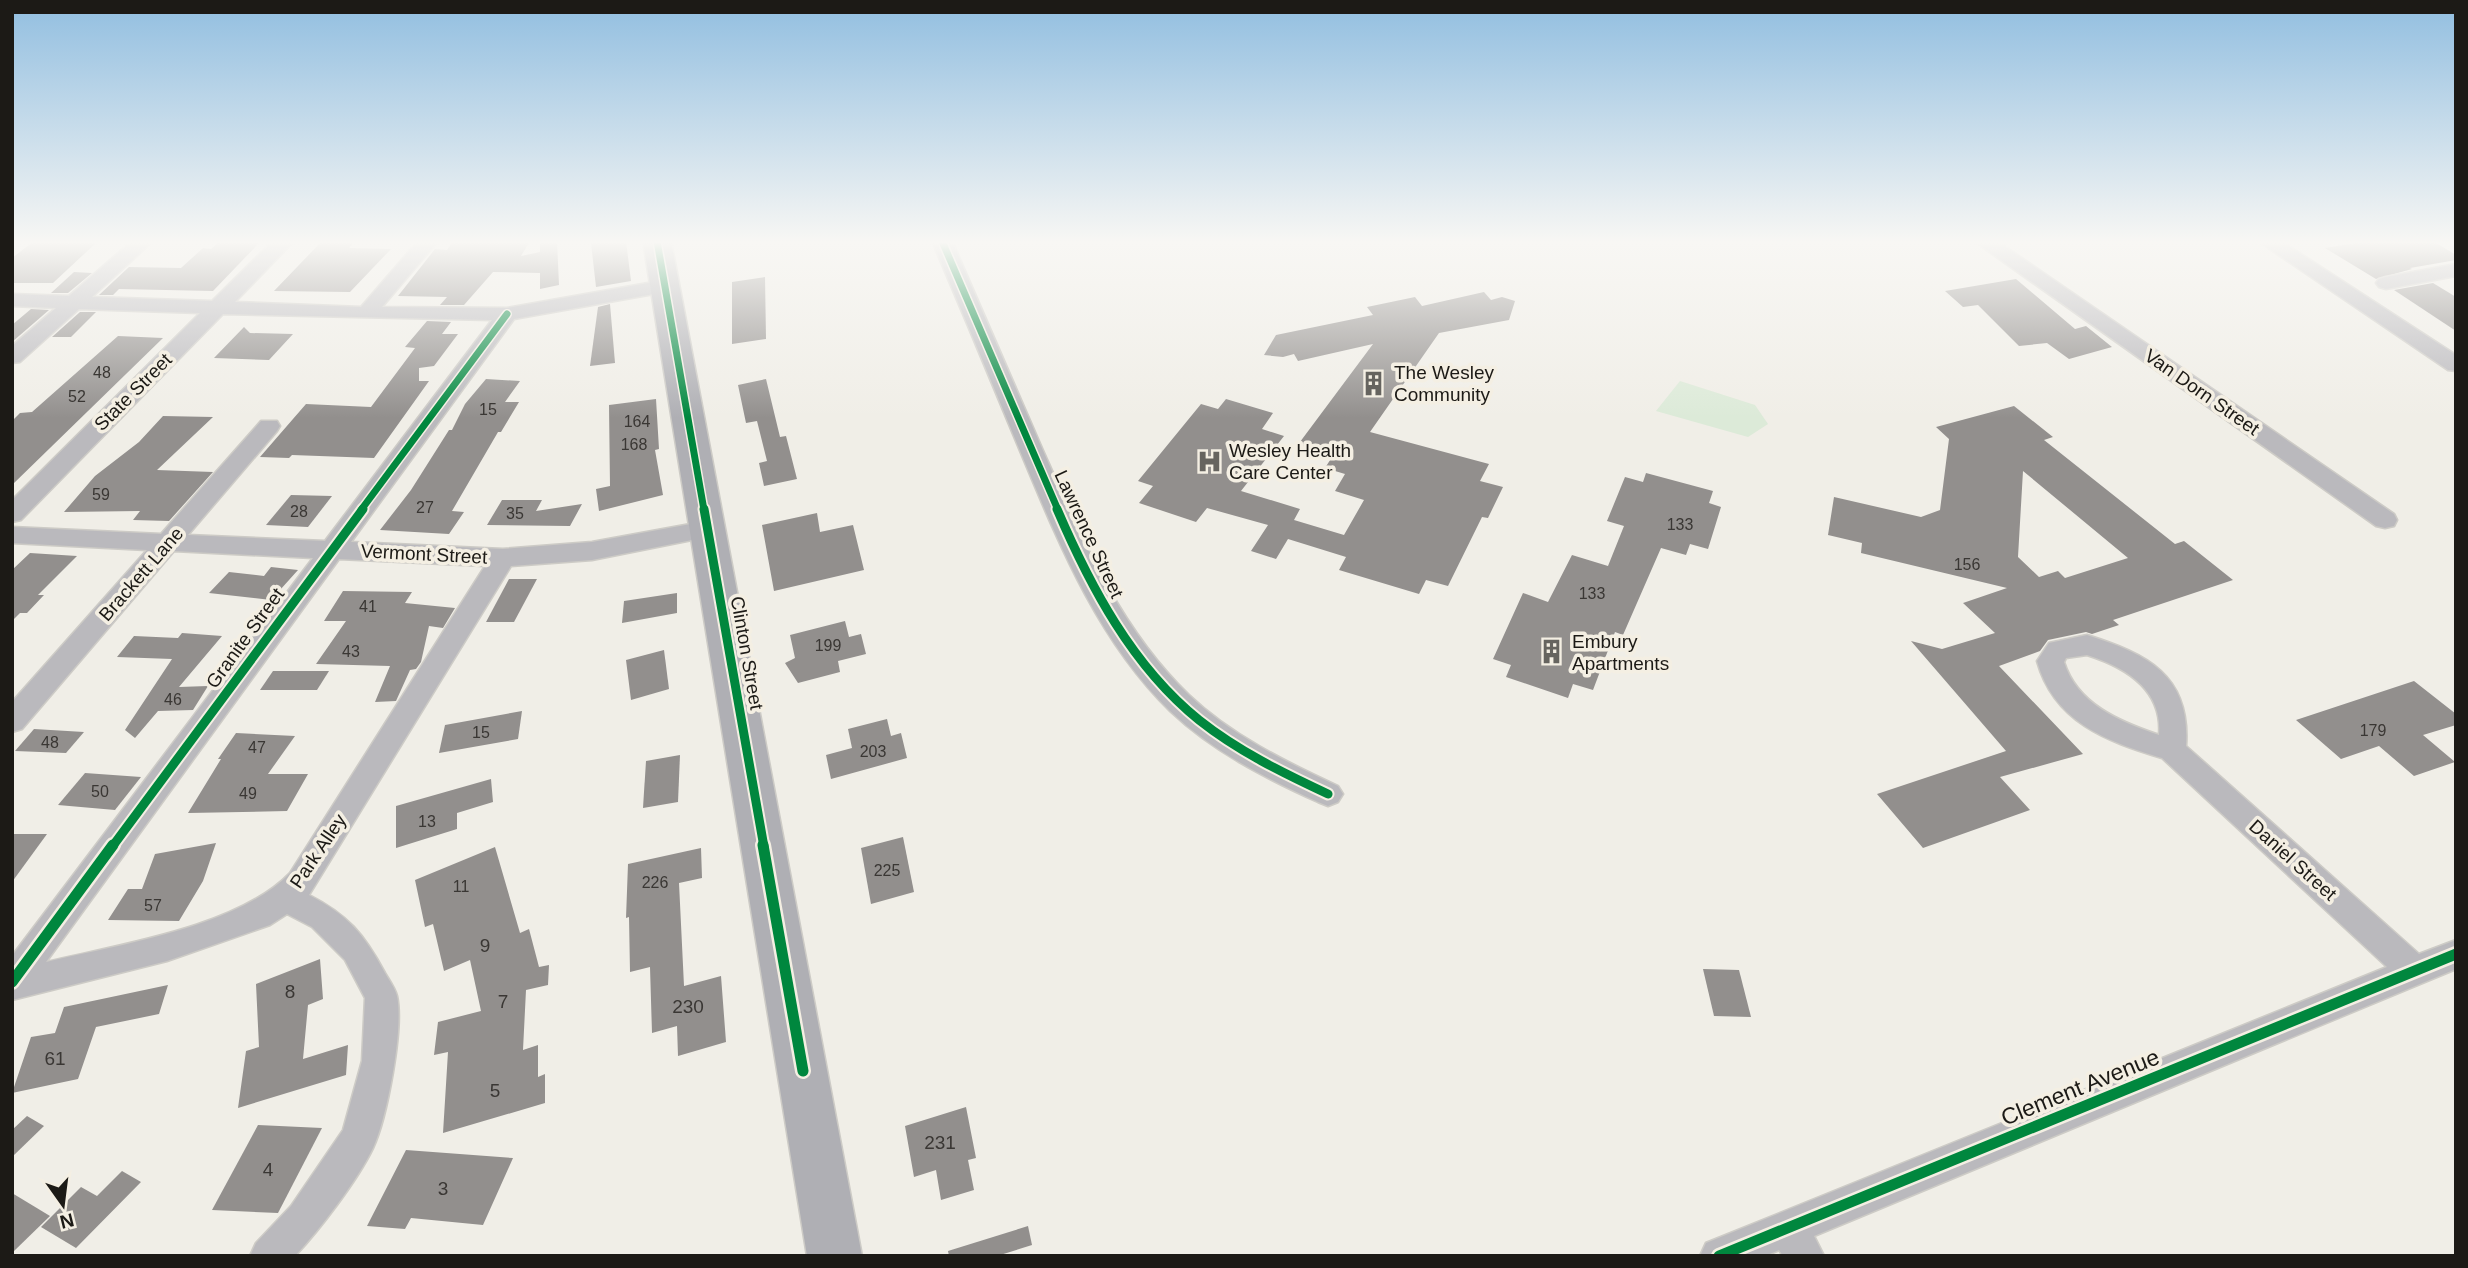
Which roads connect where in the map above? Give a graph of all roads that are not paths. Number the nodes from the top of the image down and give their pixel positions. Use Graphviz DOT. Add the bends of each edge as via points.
graph roads {
  1 [pos="23,300"];
  2 [pos="224,300"];
  3 [pos="377,300"];
  4 [pos="585,300"];
  5 [pos="667,300"];
  6 [pos="967,300"];
  7 [pos="2069,300"];
  8 [pos="2358,300"];
  9 [pos="76,301"];
  10 [pos="217,307"];
  11 [pos="366,313"];
  12 [pos="507,314"];
  13 [pos="12,358"];
  14 [pos="2456,365"];
  15 [pos="269,426"];
  16 [pos="12,514"];
  17 [pos="2385,520"];
  18 [pos="707,529"];
  19 [pos="12,535"];
  20 [pos="167,543"];
  21 [pos="331,550"];
  22 [pos="503,558"];
  23 [pos="12,721"];
  24 [pos="2172,750"];
  25 [pos="1328,794"];
  26 [pos="286,898"];
  27 [pos="2456,954"];
  28 [pos="2414,971"];
  29 [pos="12,984"];
  30 [pos="1796,1242"];
  31 [pos="270,1256"];
  32 [pos="835,1256"];
  33 [pos="1719,1256"];
  1 -- 9 [label="street"];
  2 -- 10 [label="street, State Street"];
  3 -- 11 [label="street"];
  4 -- 12 [label="street"];
  5 -- 18 [label="street, Clinton Street"];
  6 -- 25 [label="street, Lawrence Street" via="1052,500 1107,613 1165,689 1200,718 1253,757"];
  7 -- 17 [label="street, Van Dorn Street"];
  8 -- 14 [label="street"];
  9 -- 10 [label="street"];
  9 -- 13 [label="street"];
  10 -- 11 [label="street"];
  10 -- 16 [label="street, State Street"];
  11 -- 12 [label="street"];
  12 -- 21 [label="street, Granite Street"];
  15 -- 20 [label="street, Brackett Lane"];
  18 -- 22 [label="street, Vermont Street" via="592,551"];
  18 -- 32 [label="street, Clinton Street"];
  19 -- 20 [label="street, Vermont Street"];
  20 -- 21 [label="street, Vermont Street"];
  20 -- 23 [label="street, Brackett Lane"];
  21 -- 22 [label="street, Vermont Street"];
  21 -- 29 [label="street, Granite Street"];
  22 -- 26 [label="street, Park Alley"];
  24 -- 24 [label="street, Daniel Street" via="2172,709 2155,677 2128,660 2087,645 2058,650 2050,661 2052,676 2064,692 2101,724"];
  24 -- 28 [label="street, Daniel Street"];
  26 -- 29 [label="street, Park Alley" via="260,915 167,947"];
  26 -- 31 [label="street" via="323,917 356,950 381,997 379,1060 359,1138 304,1219"];
  27 -- 28 [label="street, Clement Avenue"];
  28 -- 30 [label="street, Clement Avenue"];
  30 -- 33 [label="street, Clement Avenue"];
}
